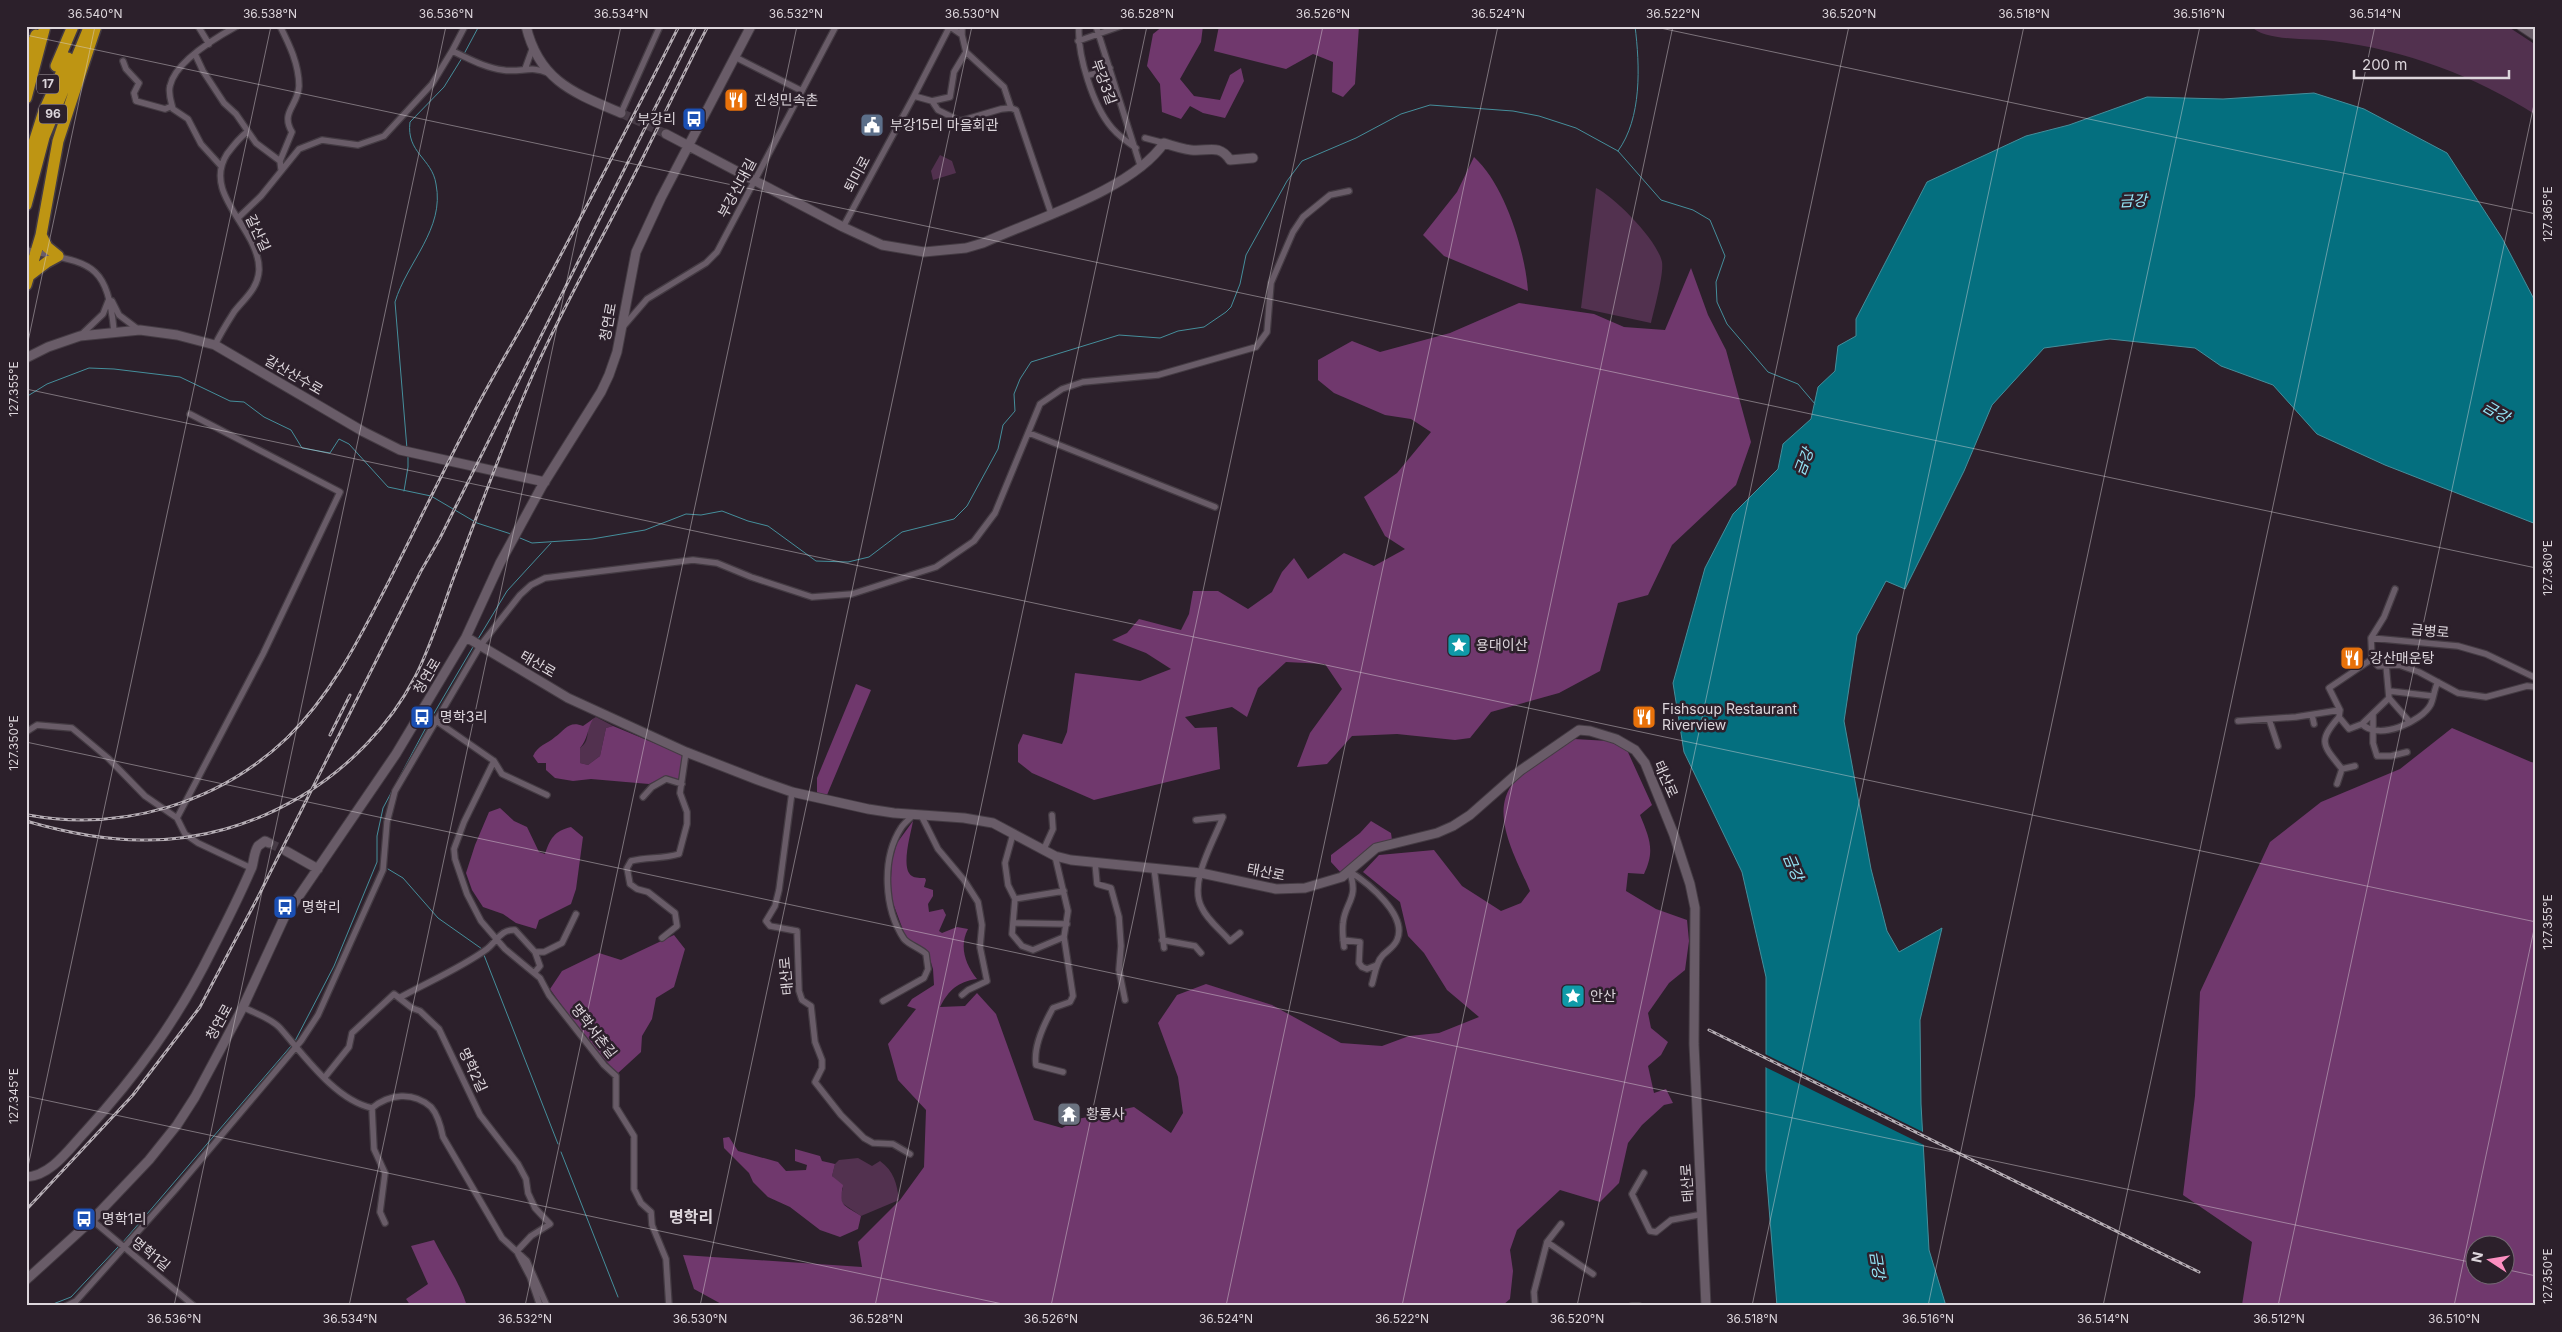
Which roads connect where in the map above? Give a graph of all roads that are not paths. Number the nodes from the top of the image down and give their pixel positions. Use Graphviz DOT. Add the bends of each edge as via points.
graph roads {
  1 [pos="34,26"];
  2 [pos="39,26"];
  3 [pos="45,26"];
  4 [pos="73,26"];
  5 [pos="81,26"];
  6 [pos="90,26"];
  7 [pos="96,26"];
  8 [pos="198,26"];
  9 [pos="237,26"];
  10 [pos="280,26"];
  11 [pos="464,26"];
  12 [pos="526,26"];
  13 [pos="660,26"];
  14 [pos="751,26"];
  15 [pos="836,26"];
  16 [pos="950,26"];
  17 [pos="962,26"];
  18 [pos="1079,26"];
  19 [pos="1096,26"];
  20 [pos="1121,26"];
  21 [pos="2520,26"];
  22 [pos="1098,34"];
  23 [pos="962,35"];
  24 [pos="2536,36"];
  25 [pos="1078,41"];
  26 [pos="209,44"];
  27 [pos="533,47"];
  28 [pos="453,52"];
  29 [pos="966,52"];
  30 [pos="195,54"];
  31 [pos="26,56"];
  32 [pos="735,57"];
  33 [pos="26,60"];
  34 [pos="123,61"];
  35 [pos="525,68"];
  36 [pos="1110,68"];
  37 [pos="550,74"];
  38 [pos="1087,76"];
  39 [pos="802,91"];
  40 [pos="914,96"];
  41 [pos="26,98"];
  42 [pos="932,101"];
  43 [pos="172,106"];
  44 [pos="1011,108"];
  45 [pos="621,114"];
  46 [pos="248,132"];
  47 [pos="666,134"];
  48 [pos="1145,138"];
  49 [pos="26,142"];
  50 [pos="1164,143"];
  51 [pos="689,146"];
  52 [pos="1136,148"];
  53 [pos="1253,158"];
  54 [pos="280,161"];
  55 [pos="221,166"];
  56 [pos="26,168"];
  57 [pos="1142,168"];
  58 [pos="281,169"];
  59 [pos="755,180"];
  60 [pos="1349,191"];
  61 [pos="26,204"];
  62 [pos="1051,213"];
  63 [pos="238,218"];
  64 [pos="843,227"];
  65 [pos="41,235"];
  66 [pos="31,251"];
  67 [pos="58,256"];
  68 [pos="28,280"];
  69 [pos="110,297"];
  70 [pos="621,329"];
  71 [pos="140,330"];
  72 [pos="114,331"];
  73 [pos="80,336"];
  74 [pos="215,345"];
  75 [pos="26,358"];
  76 [pos="190,414"];
  77 [pos="1030,433"];
  78 [pos="544,484"];
  79 [pos="1215,507"];
  80 [pos="2395,589"];
  81 [pos="468,638"];
  82 [pos="2371,638"];
  83 [pos="480,646"];
  84 [pos="2372,660"];
  85 [pos="2386,666"];
  86 [pos="2536,678"];
  87 [pos="2438,682"];
  88 [pos="2536,687"];
  89 [pos="2389,691"];
  90 [pos="2432,696"];
  91 [pos="2389,698"];
  92 [pos="2340,710"];
  93 [pos="422,711"];
  94 [pos="2373,714"];
  95 [pos="2312,715"];
  96 [pos="2338,717"];
  97 [pos="2269,719"];
  98 [pos="436,720"];
  99 [pos="2238,721"];
  100 [pos="2409,721"];
  101 [pos="2314,724"];
  102 [pos="2362,724"];
  103 [pos="2372,730"];
  104 [pos="26,732"];
  105 [pos="2278,746"];
  106 [pos="686,752"];
  107 [pos="2407,752"];
  108 [pos="494,761"];
  109 [pos="2355,766"];
  110 [pos="2342,769"];
  111 [pos="682,784"];
  112 [pos="2337,784"];
  113 [pos="792,792"];
  114 [pos="547,795"];
  115 [pos="643,797"];
  116 [pos="918,814"];
  117 [pos="1052,815"];
  118 [pos="177,818"];
  119 [pos="1196,820"];
  120 [pos="1013,834"];
  121 [pos="269,843"];
  122 [pos="286,851"];
  123 [pos="1043,851"];
  124 [pos="1054,856"];
  125 [pos="1094,862"];
  126 [pos="251,868"];
  127 [pos="1154,868"];
  128 [pos="318,869"];
  129 [pos="1349,871"];
  130 [pos="1201,873"];
  131 [pos="1064,891"];
  132 [pos="1015,899"];
  133 [pos="576,914"];
  134 [pos="1014,923"];
  135 [pos="1067,924"];
  136 [pos="1240,932"];
  137 [pos="1064,937"];
  138 [pos="498,938"];
  139 [pos="662,938"];
  140 [pos="1162,940"];
  141 [pos="1343,940"];
  142 [pos="1344,947"];
  143 [pos="1164,948"];
  144 [pos="535,952"];
  145 [pos="1201,953"];
  146 [pos="1378,965"];
  147 [pos="535,972"];
  148 [pos="1372,984"];
  149 [pos="962,995"];
  150 [pos="399,998"];
  151 [pos="1125,1000"];
  152 [pos="883,1001"];
  153 [pos="243,1007"];
  154 [pos="294,1047"];
  155 [pos="1063,1072"];
  156 [pos="325,1077"];
  157 [pos="372,1108"];
  158 [pos="910,1154"];
  159 [pos="1644,1173"];
  160 [pos="26,1177"];
  161 [pos="1704,1214"];
  162 [pos="92,1220"];
  163 [pos="385,1223"];
  164 [pos="1561,1224"];
  165 [pos="1548,1242"];
  166 [pos="123,1247"];
  167 [pos="517,1252"];
  168 [pos="1593,1274"];
  169 [pos="26,1280"];
  170 [pos="66,1306"];
  171 [pos="194,1306"];
  172 [pos="540,1306"];
  173 [pos="546,1306"];
  174 [pos="669,1306"];
  175 [pos="1535,1306"];
  176 [pos="1632,1306"];
  177 [pos="1639,1306"];
  178 [pos="1706,1306"];
  1 -- 31 [label="highway"];
  2 -- 33 [label="highway"];
  3 -- 41 [label="highway, 96"];
  4 -- 49 [label="highway, 17" via="33,118"];
  5 -- 56 [label="highway, 17" via="44,111"];
  6 -- 61 [label="highway, 96" via="44,137"];
  7 -- 65 [label="highway" via="58,141"];
  8 -- 26 [label="street"];
  9 -- 26 [label="street"];
  10 -- 54 [label="street" via="292,49 299,85 296,102 286,116 292,132"];
  11 -- 28 [label="street"];
  12 -- 27 [label="street"];
  13 -- 45 [label="street"];
  14 -- 32 [label="street, 청연로"];
  15 -- 39 [label="street, 부강신대길"];
  16 -- 23 [label="street"];
  16 -- 40 [label="street"];
  17 -- 23 [label="street"];
  18 -- 25 [label="street, 부강3길"];
  19 -- 22 [label="street, 부강3길"];
  20 -- 22 [label="street"];
  21 -- 24 [label="street"];
  22 -- 25 [label="street"];
  22 -- 36 [label="street, 부강3길"];
  23 -- 29 [label="street"];
  25 -- 38 [label="street, 부강3길"];
  26 -- 30 [label="street"];
  27 -- 35 [label="street"];
  27 -- 37 [label="street"];
  28 -- 35 [label="street" via="498,69 515,71"];
  28 -- 58 [label="street" via="432,84 384,136 358,146 334,140 312,142 299,149"];
  29 -- 42 [label="street" via="957,64 950,97"];
  29 -- 44 [label="street" via="1004,87"];
  30 -- 43 [label="street" via="171,82"];
  30 -- 46 [label="street" via="224,103"];
  32 -- 39 [label="street"];
  32 -- 51 [label="street, 청연로"];
  34 -- 43 [label="street" via="126,70 139,83 134,93 136,101 165,109"];
  35 -- 37 [label="street" via="540,69"];
  36 -- 38 [label="street"];
  36 -- 52 [label="street, 부강3길"];
  37 -- 45 [label="street" via="580,95"];
  38 -- 52 [label="street, 부강3길" via="1112,128"];
  39 -- 59 [label="street, 부강신대길"];
  40 -- 42 [label="street"];
  40 -- 64 [label="street, 퇴미로"];
  42 -- 44 [label="street" via="938,110 960,121"];
  43 -- 55 [label="street" via="188,120 201,144"];
  44 -- 62 [label="street" via="1016,110"];
  46 -- 54 [label="street" via="256,144"];
  46 -- 55 [label="street" via="234,144"];
  47 -- 51 [label="street"];
  48 -- 50 [label="street"];
  50 -- 53 [label="street" via="1190,150 1216,148 1225,152 1230,160"];
  50 -- 57 [label="street"];
  51 -- 59 [label="street"];
  51 -- 70 [label="street, 청연로" via="636,252"];
  52 -- 57 [label="street, 부강3길"];
  54 -- 58 [label="street"];
  55 -- 63 [label="street, 갈산길" via="221,187"];
  57 -- 62 [label="street"];
  58 -- 63 [label="street" via="261,196"];
  59 -- 64 [label="street"];
  59 -- 70 [label="street, 부강신대길" via="717,252 706,263 647,299"];
  60 -- 77 [label="street" via="1330,195 1303,217 1293,232 1272,283 1267,332 1256,347 1158,375 1083,382 1062,389 1040,404"];
  62 -- 64 [label="street" via="982,243 944,251 882,245"];
  63 -- 74 [label="street, 갈산길" via="253,247 259,271 253,289"];
  65 -- 66 [label="highway"];
  65 -- 67 [label="highway"];
  66 -- 67 [label="street"];
  66 -- 68 [label="highway"];
  67 -- 68 [label="highway"];
  67 -- 69 [label="street" via="92,267 103,280"];
  69 -- 71 [label="street" via="119,315"];
  69 -- 72 [label="street"];
  69 -- 73 [label="street" via="103,314"];
  70 -- 78 [label="street, 청연로" via="617,352 601,392"];
  71 -- 72 [label="street, 갈산산수로"];
  71 -- 74 [label="street, 갈산산수로"];
  72 -- 73 [label="street, 갈산산수로"];
  73 -- 75 [label="street, 갈산산수로"];
  74 -- 78 [label="street, 갈산산수로" via="364,432 406,452"];
  76 -- 118 [label="street" via="340,492 263,654"];
  77 -- 79 [label="street"];
  77 -- 83 [label="street" via="995,513 974,541 936,567 852,594 812,597 718,563 693,560 545,578 520,595"];
  78 -- 81 [label="street, 청연로" via="500,563"];
  80 -- 82 [label="street"];
  81 -- 83 [label="street, 태산로"];
  81 -- 93 [label="street, 청연로"];
  82 -- 84 [label="street"];
  82 -- 86 [label="street, 금병로" via="2458,646 2486,654"];
  83 -- 98 [label="street"];
  83 -- 106 [label="street, 태산로" via="568,698"];
  84 -- 85 [label="street" via="2378,666"];
  84 -- 92 [label="street" via="2329,688"];
  85 -- 87 [label="street" via="2399,665"];
  85 -- 89 [label="street"];
  87 -- 88 [label="street" via="2458,693 2486,697 2527,686"];
  87 -- 90 [label="street"];
  89 -- 90 [label="street"];
  89 -- 91 [label="street"];
  90 -- 100 [label="street" via="2425,711"];
  91 -- 94 [label="street"];
  91 -- 100 [label="street"];
  92 -- 95 [label="street"];
  92 -- 96 [label="street"];
  93 -- 98 [label="street"];
  93 -- 128 [label="street, 청연로"];
  94 -- 102 [label="street"];
  94 -- 103 [label="street"];
  95 -- 97 [label="street"];
  95 -- 101 [label="street"];
  96 -- 102 [label="street" via="2349,729"];
  96 -- 110 [label="street" via="2324,738 2325,745"];
  97 -- 99 [label="street"];
  97 -- 105 [label="street"];
  98 -- 108 [label="street"];
  98 -- 154 [label="street" via="395,791 387,822 383,870 318,1015"];
  100 -- 103 [label="street" via="2388,731"];
  102 -- 103 [label="street"];
  103 -- 107 [label="street" via="2377,756"];
  104 -- 118 [label="street" via="37,725 72,728 108,758 145,796"];
  106 -- 111 [label="street"];
  106 -- 113 [label="street, 태산로"];
  108 -- 114 [label="street" via="502,774"];
  108 -- 138 [label="street, 명학서촌길" via="454,848 472,904 481,920"];
  109 -- 110 [label="street"];
  110 -- 112 [label="street"];
  111 -- 115 [label="street" via="666,779"];
  111 -- 139 [label="street" via="680,794 687,812 687,824 679,854 630,861 627,868 630,884 648,892 675,913 677,926"];
  113 -- 116 [label="street, 태산로" via="868,809"];
  113 -- 158 [label="street, 태산로" via="779,890 766,921 770,926 798,931 799,990 802,1000 811,1006 822,1060 815,1082 840,1115 864,1138 873,1143 893,1144"];
  116 -- 120 [label="street, 태산로" via="993,823"];
  116 -- 149 [label="street" via="938,849 978,902 982,925 980,948 987,981"];
  116 -- 152 [label="street" via="901,828 895,842 890,858 888,893 905,940 926,954 928,969 924,978"];
  117 -- 123 [label="street" via="1053,829"];
  118 -- 126 [label="street" via="185,834 198,843"];
  119 -- 130 [label="street" via="1223,817"];
  120 -- 123 [label="street, 태산로"];
  120 -- 132 [label="street" via="1005,869"];
  121 -- 126 [label="street" via="265,841 258,846"];
  122 -- 128 [label="street"];
  123 -- 124 [label="street, 태산로"];
  124 -- 125 [label="street, 태산로"];
  124 -- 131 [label="street"];
  125 -- 127 [label="street, 태산로"];
  125 -- 151 [label="street" via="1097,884 1111,888 1119,917 1119,970"];
  126 -- 160 [label="street" via="197,980 156,1047 57,1161 41,1174"];
  127 -- 130 [label="street, 태산로"];
  127 -- 140 [label="street" via="1163,925"];
  128 -- 153 [label="street, 청연로" via="284,918"];
  129 -- 130 [label="street, 태산로" via="1328,881 1288,890"];
  129 -- 141 [label="street" via="1353,890 1343,921"];
  129 -- 146 [label="street" via="1361,878 1396,915 1399,925 1397,940"];
  129 -- 161 [label="street, 태산로" via="1376,848 1453,826 1521,770 1578,730 1590,730 1616,739 1635,750 1645,763 1674,835 1694,908 1694,1054 1700,1193"];
  130 -- 136 [label="street" via="1197,898 1203,910 1230,941"];
  131 -- 132 [label="street"];
  131 -- 135 [label="street"];
  132 -- 134 [label="street"];
  133 -- 144 [label="street" via="562,943 544,952"];
  134 -- 135 [label="street"];
  134 -- 137 [label="street" via="1012,934 1016,941 1033,950"];
  135 -- 137 [label="street"];
  137 -- 155 [label="street" via="1073,996 1070,1002 1052,1008 1035,1060 1036,1065"];
  138 -- 144 [label="street" via="503,932 515,930"];
  138 -- 147 [label="street, 명학서촌길" via="505,949"];
  138 -- 150 [label="street" via="488,948"];
  140 -- 143 [label="street"];
  140 -- 145 [label="street" via="1195,946"];
  141 -- 142 [label="street"];
  141 -- 146 [label="street" via="1360,942 1359,963 1362,968"];
  144 -- 147 [label="street" via="540,966"];
  146 -- 148 [label="street"];
  147 -- 174 [label="street, 명학서촌길" via="549,995 616,1076 616,1107 634,1136 634,1189 641,1203 651,1212 652,1226 666,1259"];
  150 -- 156 [label="street" via="394,994 352,1033 349,1047"];
  150 -- 167 [label="street, 명학2길" via="440,1029 480,1115 518,1164 535,1208 550,1224 531,1236"];
  153 -- 154 [label="street" via="279,1026"];
  153 -- 162 [label="street, 청연로" via="177,1125"];
  154 -- 156 [label="street"];
  154 -- 166 [label="street" via="176,1189"];
  156 -- 157 [label="street" via="354,1101"];
  157 -- 163 [label="street" via="374,1149 385,1173 380,1212"];
  157 -- 167 [label="street" via="381,1100 399,1095 431,1108 440,1123 443,1137 492,1222 502,1238"];
  159 -- 161 [label="street" via="1632,1194 1650,1231 1656,1232 1672,1220"];
  161 -- 178 [label="street, 태산로"];
  162 -- 166 [label="street, 명학1길"];
  162 -- 169 [label="street, 청연로"];
  164 -- 165 [label="street"];
  165 -- 168 [label="street"];
  165 -- 175 [label="street" via="1534,1292"];
  166 -- 170 [label="street" via="76,1301"];
  166 -- 171 [label="street, 명학1길"];
  167 -- 172 [label="street"];
  167 -- 173 [label="street" via="527,1261"];
  176 -- 177 [label="street"];
}
